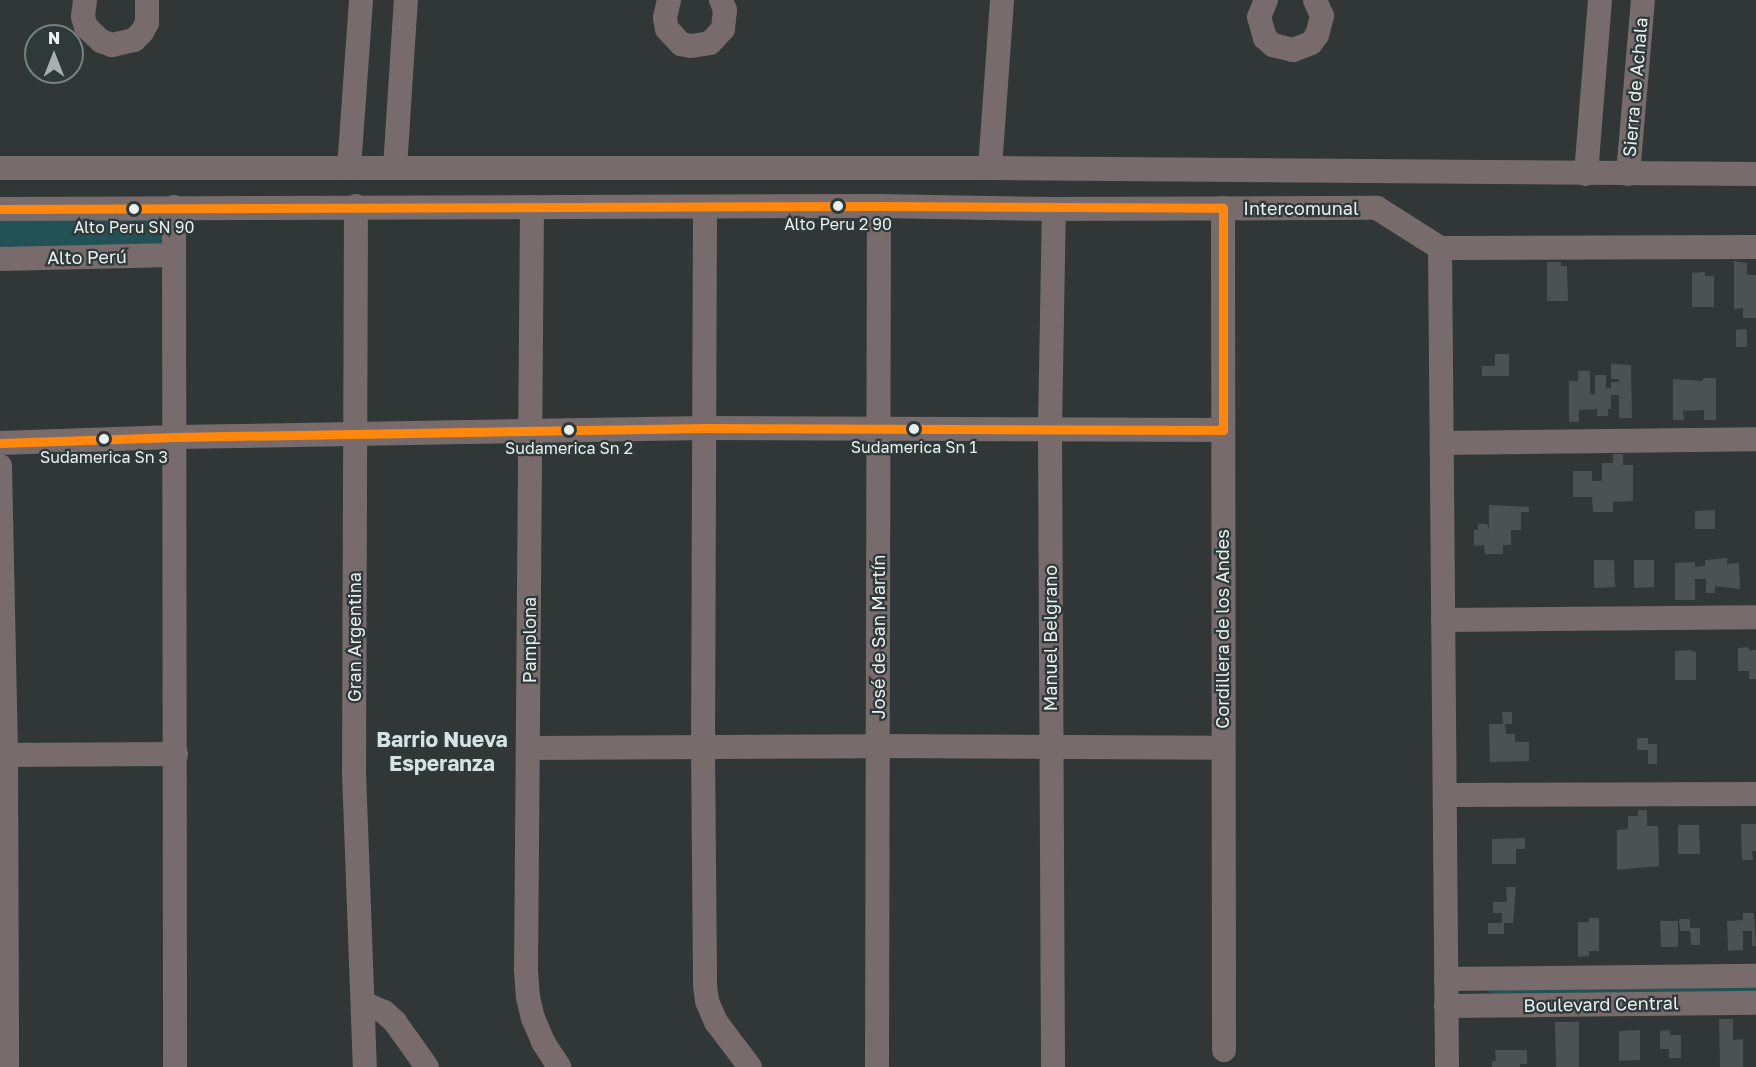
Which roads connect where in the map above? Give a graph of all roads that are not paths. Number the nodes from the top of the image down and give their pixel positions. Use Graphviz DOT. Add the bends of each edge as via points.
graph roads {
  1 [pos="85,0"];
  2 [pos="147,0"];
  3 [pos="361,0"];
  4 [pos="406,0"];
  5 [pos="669,0"];
  6 [pos="721,0"];
  7 [pos="1002,0"];
  8 [pos="1266,0"];
  9 [pos="1315,0"];
  10 [pos="1600,0"];
  11 [pos="1642,0"];
  12 [pos="0,168"];
  13 [pos="349,168"];
  14 [pos="394,168"];
  15 [pos="990,168"];
  16 [pos="1586,174"];
  17 [pos="1628,174"];
  18 [pos="1756,174"];
  19 [pos="356,206"];
  20 [pos="879,206"];
  21 [pos="174,207"];
  22 [pos="532,207"];
  23 [pos="705,207"];
  24 [pos="1223,208"];
  25 [pos="0,209"];
  26 [pos="1054,209"];
  27 [pos="1756,247"];
  28 [pos="1440,248"];
  29 [pos="173,255"];
  30 [pos="0,259"];
  31 [pos="705,428"];
  32 [pos="878,429"];
  33 [pos="1050,430"];
  34 [pos="1223,430"];
  35 [pos="530,431"];
  36 [pos="354,435"];
  37 [pos="175,437"];
  38 [pos="1756,439"];
  39 [pos="0,443"];
  40 [pos="1442,443"];
  41 [pos="0,466"];
  42 [pos="1756,617"];
  43 [pos="1443,620"];
  44 [pos="878,746"];
  45 [pos="703,747"];
  46 [pos="1050,747"];
  47 [pos="528,748"];
  48 [pos="1222,748"];
  49 [pos="176,754"];
  50 [pos="3,755"];
  51 [pos="1756,794"];
  52 [pos="1445,795"];
  53 [pos="1756,976"];
  54 [pos="1446,979"];
  55 [pos="363,1003"];
  56 [pos="1756,1003"];
  57 [pos="1446,1006"];
  58 [pos="1224,1050"];
  59 [pos="7,1067"];
  60 [pos="175,1067"];
  61 [pos="365,1067"];
  62 [pos="427,1067"];
  63 [pos="559,1067"];
  64 [pos="750,1067"];
  65 [pos="877,1067"];
  66 [pos="1053,1067"];
  67 [pos="1447,1067"];
  1 -- 2 [label="street" via="86,27 112,45 134,40 142,32 147,22"];
  3 -- 13 [label="street"];
  4 -- 14 [label="street"];
  5 -- 6 [label="street" via="664,18 667,28 681,44 691,46 710,43 723,28 725,10"];
  7 -- 15 [label="street"];
  8 -- 9 [label="street" via="1259,17 1265,38 1273,45 1293,50 1311,43 1317,35 1322,16"];
  10 -- 16 [label="street"];
  11 -- 17 [label="street, Sierra de Achala"];
  12 -- 13 [label="street"];
  13 -- 14 [label="street"];
  14 -- 15 [label="street"];
  15 -- 16 [label="street"];
  16 -- 17 [label="street"];
  17 -- 18 [label="street"];
  19 -- 21 [label="street, Intercomunal"];
  19 -- 22 [label="street, Intercomunal"];
  19 -- 36 [label="street, Gran Argentina"];
  20 -- 23 [label="street, Intercomunal"];
  20 -- 26 [label="street, Intercomunal"];
  20 -- 32 [label="street, José de San Martín"];
  21 -- 25 [label="street, Intercomunal"];
  21 -- 29 [label="street"];
  22 -- 23 [label="street, Intercomunal"];
  22 -- 35 [label="street, Pamplona"];
  23 -- 31 [label="street"];
  24 -- 26 [label="street, Intercomunal"];
  24 -- 28 [label="street, Intercomunal" via="1377,208"];
  24 -- 34 [label="street, Cordillera de los Andes"];
  26 -- 33 [label="street, Manuel Belgrano"];
  27 -- 28 [label="street"];
  28 -- 40 [label="street"];
  29 -- 30 [label="street, Alto Perú"];
  29 -- 37 [label="street"];
  31 -- 32 [label="street"];
  31 -- 35 [label="street"];
  31 -- 45 [label="street"];
  32 -- 33 [label="street"];
  32 -- 44 [label="street, José de San Martín"];
  33 -- 34 [label="street"];
  33 -- 46 [label="street, Manuel Belgrano"];
  34 -- 48 [label="street, Cordillera de los Andes"];
  35 -- 36 [label="street"];
  35 -- 47 [label="street, Pamplona"];
  36 -- 37 [label="street"];
  36 -- 55 [label="street, Gran Argentina" via="354,772"];
  37 -- 39 [label="street"];
  37 -- 49 [label="street"];
  38 -- 40 [label="street"];
  40 -- 43 [label="street"];
  41 -- 50 [label="street"];
  42 -- 43 [label="street"];
  43 -- 52 [label="street"];
  44 -- 45 [label="street"];
  44 -- 46 [label="street"];
  44 -- 65 [label="street, José de San Martín"];
  45 -- 47 [label="street"];
  45 -- 64 [label="street" via="707,1001 716,1022"];
  46 -- 48 [label="street"];
  46 -- 66 [label="street, Manuel Belgrano"];
  47 -- 63 [label="street, Pamplona" via="528,997 543,1042"];
  48 -- 58 [label="street, Cordillera de los Andes"];
  49 -- 50 [label="street"];
  49 -- 60 [label="street"];
  50 -- 59 [label="street"];
  51 -- 52 [label="street"];
  52 -- 54 [label="street"];
  53 -- 54 [label="street, Boulevard Central"];
  54 -- 57 [label="street"];
  55 -- 61 [label="street, Gran Argentina"];
  55 -- 62 [label="street" via="395,1022"];
  56 -- 57 [label="street, Boulevard Central"];
  57 -- 67 [label="street"];
}
